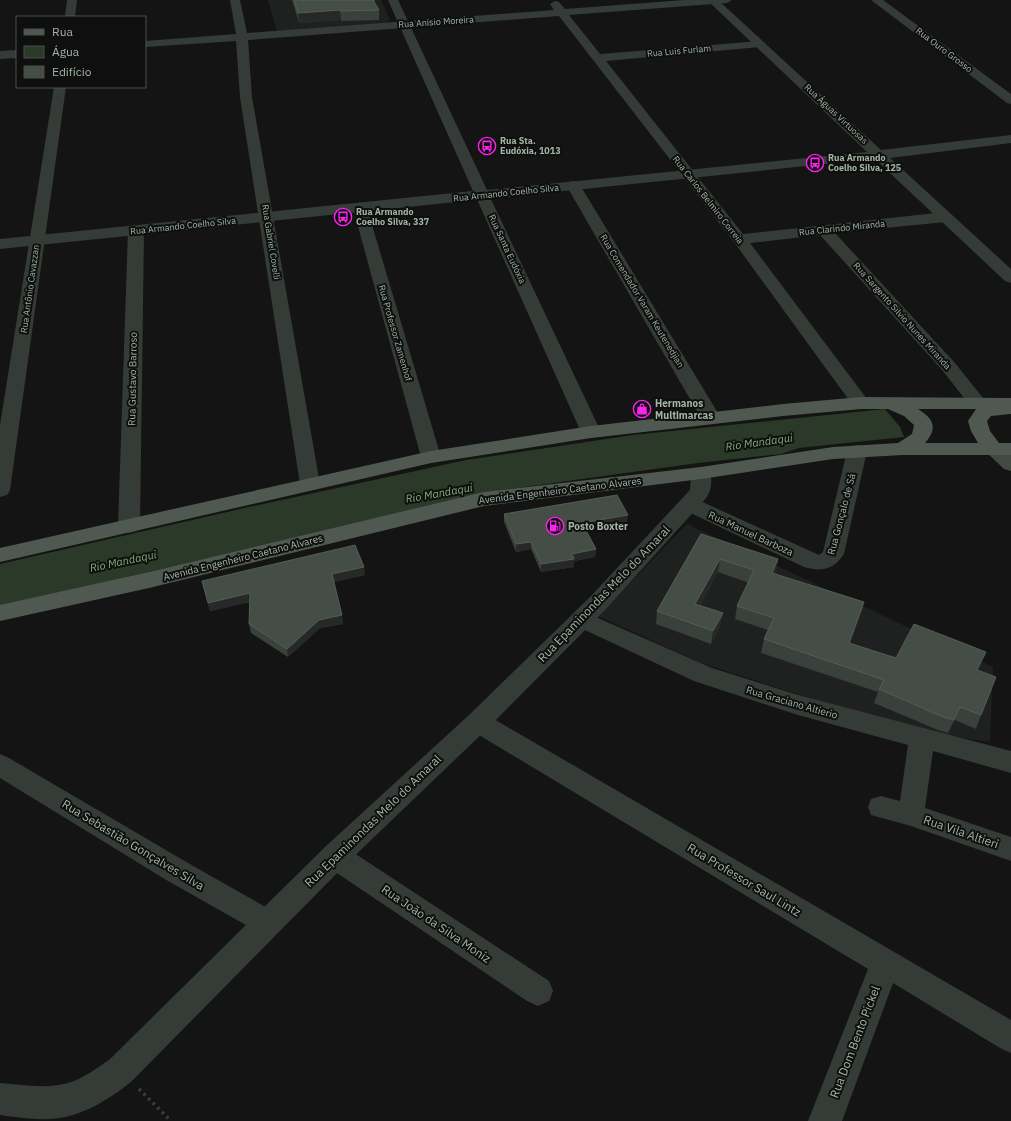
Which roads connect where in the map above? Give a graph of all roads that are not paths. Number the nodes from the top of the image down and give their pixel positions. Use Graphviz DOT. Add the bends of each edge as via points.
graph roads {
  1 [pos="72,0"];
  2 [pos="235,0"];
  3 [pos="393,0"];
  4 [pos="552,0"];
  5 [pos="727,0"];
  6 [pos="876,0"];
  7 [pos="713,1"];
  8 [pos="561,12"];
  9 [pos="70,16"];
  10 [pos="405,24"];
  11 [pos="242,37"];
  12 [pos="146,44"];
  13 [pos="760,44"];
  14 [pos="16,54"];
  15 [pos="0,55"];
  16 [pos="598,58"];
  17 [pos="60,88"];
  18 [pos="1011,100"];
  19 [pos="1011,139"];
  20 [pos="879,155"];
  21 [pos="688,174"];
  22 [pos="573,185"];
  23 [pos="482,195"];
  24 [pos="360,208"];
  25 [pos="945,217"];
  26 [pos="266,218"];
  27 [pos="824,230"];
  28 [pos="136,231"];
  29 [pos="739,239"];
  30 [pos="37,240"];
  31 [pos="0,244"];
  32 [pos="1011,278"];
  33 [pos="889,402"];
  34 [pos="861,403"];
  35 [pos="978,403"];
  36 [pos="1011,404"];
  37 [pos="1011,410"];
  38 [pos="711,418"];
  39 [pos="592,432"];
  40 [pos="902,449"];
  41 [pos="1003,449"];
  42 [pos="857,451"];
  43 [pos="431,457"];
  44 [pos="1011,465"];
  45 [pos="701,473"];
  46 [pos="310,484"];
  47 [pos="0,490"];
  48 [pos="689,504"];
  49 [pos="129,526"];
  50 [pos="0,555"];
  51 [pos="812,562"];
  52 [pos="0,613"];
  53 [pos="582,619"];
  54 [pos="478,722"];
  55 [pos="922,738"];
  56 [pos="1011,762"];
  57 [pos="0,765"];
  58 [pos="881,807"];
  59 [pos="911,815"];
  60 [pos="1011,849"];
  61 [pos="335,856"];
  62 [pos="268,923"];
  63 [pos="885,963"];
  64 [pos="538,991"];
  65 [pos="1011,1037"];
  66 [pos="0,1099"];
  67 [pos="825,1121"];
  1 -- 9 [label="street"];
  2 -- 11 [label="street, Rua Gabriel Covelli"];
  3 -- 10 [label="street, Rua Santa Eudóxia"];
  4 -- 8 [label="street, Rua Carlos Belmiro Correia"];
  5 -- 7 [label="street, Rua Anísio Moreira"];
  6 -- 18 [label="street, Rua Ouro Grosso"];
  7 -- 8 [label="street, Rua Anísio Moreira"];
  7 -- 13 [label="street, Rua Águas Virtuosas"];
  8 -- 10 [label="street, Rua Anísio Moreira"];
  8 -- 16 [label="street, Rua Carlos Belmiro Correia"];
  10 -- 11 [label="street, Rua Anísio Moreira"];
  10 -- 23 [label="street, Rua Santa Eudóxia"];
  11 -- 12 [label="street, Rua Anísio Moreira"];
  11 -- 26 [label="street, Rua Gabriel Covelli" via="246,97"];
  13 -- 16 [label="street, Rua Luis Furlam"];
  13 -- 20 [label="street, Rua Águas Virtuosas"];
  14 -- 15 [label="street"];
  16 -- 21 [label="street, Rua Carlos Belmiro Correia"];
  17 -- 30 [label="street, Rua Antônio Cavazzan"];
  19 -- 20 [label="street, Rua Armando Coelho Silva"];
  20 -- 21 [label="street, Rua Armando Coelho Silva"];
  20 -- 25 [label="street, Rua Águas Virtuosas"];
  21 -- 22 [label="street, Rua Armando Coelho Silva"];
  21 -- 29 [label="street, Rua Carlos Belmiro Correia"];
  22 -- 23 [label="street, Rua Armando Coelho Silva"];
  22 -- 38 [label="street, Rua Comendador Varam Keutenedjian"];
  23 -- 24 [label="street, Rua Armando Coelho Silva"];
  23 -- 39 [label="street, Rua Santa Eudóxia"];
  24 -- 26 [label="street, Rua Armando Coelho Silva"];
  24 -- 43 [label="street, Rua Professor Zamenhof"];
  25 -- 27 [label="street, Rua Clarindo Miranda"];
  25 -- 32 [label="street, Rua Águas Virtuosas"];
  26 -- 28 [label="street, Rua Armando Coelho Silva"];
  26 -- 46 [label="street, Rua Gabriel Covelli"];
  27 -- 29 [label="street, Rua Clarindo Miranda"];
  27 -- 35 [label="street, Rua Sargento Silvio Nunes Miranda" via="949,367"];
  28 -- 30 [label="street, Rua Armando Coelho Silva"];
  28 -- 49 [label="street, Rua Gustavo Barroso"];
  29 -- 34 [label="street, Rua Carlos Belmiro Correia"];
  30 -- 31 [label="street, Rua Armando Coelho Silva"];
  30 -- 47 [label="street, Rua Antônio Cavazzan"];
  33 -- 34 [label="main road"];
  33 -- 35 [label="main road"];
  33 -- 40 [label="main road" via="918,416 923,423 924,430 921,436"];
  34 -- 38 [label="main road"];
  35 -- 36 [label="main road"];
  37 -- 41 [label="main road" via="989,411 979,417 980,431"];
  38 -- 39 [label="main road"];
  39 -- 43 [label="main road"];
  40 -- 41 [label="main road, Avenida Engenheiro Caetano Alvares"];
  40 -- 42 [label="main road, Avenida Engenheiro Caetano Alvares"];
  41 -- 44 [label="main road"];
  42 -- 45 [label="main road, Avenida Engenheiro Caetano Alvares"];
  42 -- 51 [label="street, Rua Gonçalo de Sá" via="833,554 824,562"];
  43 -- 46 [label="main road"];
  45 -- 48 [label="street, Rua Epaminondas Melo do Amaral" via="700,492"];
  45 -- 52 [label="main road, Avenida Engenheiro Caetano Alvares" via="484,499 149,580"];
  46 -- 49 [label="main road"];
  48 -- 51 [label="street, Rua Manuel Barboza"];
  48 -- 53 [label="street, Rua Epaminondas Melo do Amaral"];
  49 -- 50 [label="main road"];
  53 -- 54 [label="street, Rua Epaminondas Melo do Amaral"];
  53 -- 55 [label="street, Rua Graciano Altierio" via="703,675 798,705"];
  54 -- 61 [label="street, Rua Epaminondas Melo do Amaral"];
  54 -- 63 [label="street, Rua Professor Saul Lintz"];
  55 -- 56 [label="street, Rua Graciano Altierio"];
  55 -- 59 [label="street, Rua Vila Altieri"];
  57 -- 62 [label="street, Rua Sebastião Gonçalves Silva"];
  58 -- 59 [label="street, Rua Vila Altieri"];
  59 -- 60 [label="street, Rua Vila Altieri"];
  61 -- 62 [label="street, Rua Epaminondas Melo do Amaral"];
  61 -- 64 [label="street, Rua João da Silva Moniz"];
  62 -- 66 [label="street, Rua Epaminondas Melo do Amaral" via="120,1071 97,1088 55,1102"];
  63 -- 65 [label="street, Rua Professor Saul Lintz"];
  63 -- 67 [label="street, Rua Dom Bento Pickel"];
}
